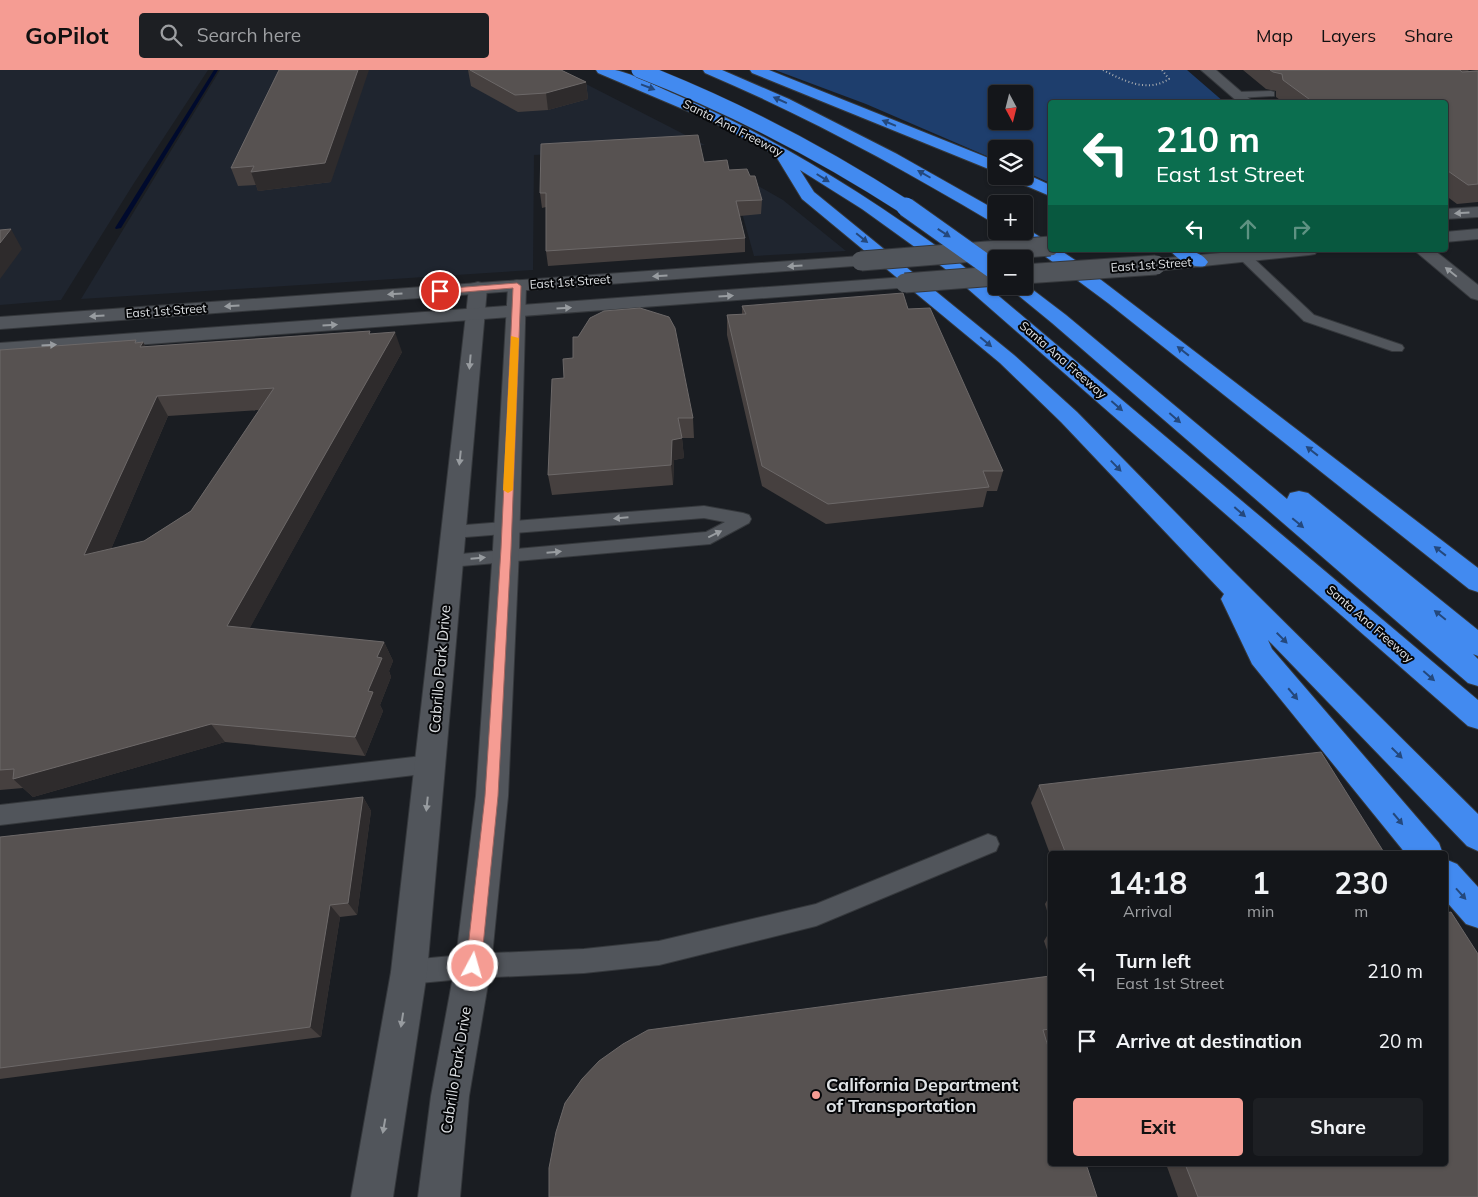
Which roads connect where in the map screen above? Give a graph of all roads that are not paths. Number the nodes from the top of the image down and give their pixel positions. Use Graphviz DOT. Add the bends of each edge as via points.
graph roads {
  1 [pos="602,70"];
  2 [pos="639,70"];
  3 [pos="660,70"];
  4 [pos="692,70"];
  5 [pos="757,70"];
  6 [pos="1208,70"];
  7 [pos="714,72"];
  8 [pos="1271,94"];
  9 [pos="1242,99"];
  10 [pos="782,152"];
  11 [pos="988,164"];
  12 [pos="1033,184"];
  13 [pos="1048,190"];
  14 [pos="988,212"];
  15 [pos="1478,212"];
  16 [pos="1448,214"];
  17 [pos="1478,234"];
  18 [pos="1448,236"];
  19 [pos="1033,240"];
  20 [pos="1048,246"];
  21 [pos="989,250"];
  22 [pos="1048,250"];
  23 [pos="1051,252"];
  24 [pos="1182,252"];
  25 [pos="1291,252"];
  26 [pos="1426,252"];
  27 [pos="1245,257"];
  28 [pos="1199,262"];
  29 [pos="988,265"];
  30 [pos="1033,274"];
  31 [pos="988,277"];
  32 [pos="1033,282"];
  33 [pos="517,286"];
  34 [pos="478,288"];
  35 [pos="1478,294"];
  36 [pos="1028,295"];
  37 [pos="515,311"];
  38 [pos="475,314"];
  39 [pos="52,319"];
  40 [pos="0,323"];
  41 [pos="0,336"];
  42 [pos="1397,348"];
  43 [pos="0,349"];
  44 [pos="506,542"];
  45 [pos="452,546"];
  46 [pos="1224,578"];
  47 [pos="1478,582"];
  48 [pos="1478,645"];
  49 [pos="1478,675"];
  50 [pos="1478,718"];
  51 [pos="431,764"];
  52 [pos="0,814"];
  53 [pos="1478,836"];
  54 [pos="988,844"];
  55 [pos="1424,851"];
  56 [pos="1448,878"];
  57 [pos="1478,912"];
  58 [pos="473,966"];
  59 [pos="409,972"];
  60 [pos="372,1197"];
  61 [pos="439,1197"];
  1 -- 10 [label="highway, Santa Ana Freeway, one-way" via="680,101"];
  2 -- 29 [label="highway, one-way, bridge" via="749,116 859,177"];
  3 -- 21 [label="highway" via="760,112 870,173"];
  4 -- 7 [label="highway"];
  11 -- 5 [label="highway, one-way"];
  6 -- 9 [label="main road"];
  14 -- 7 [label="highway, one-way" via="858,139"];
  8 -- 9 [label="lane"];
  10 -- 46 [label="highway, one-way" via="808,195 1007,359 1069,417"];
  10 -- 50 [label="highway, Santa Ana Freeway, one-way" via="950,264"];
  12 -- 13 [label="highway"];
  15 -- 16 [label="main road, one-way"];
  17 -- 18 [label="main road"];
  22 -- 19 [label="highway, one-way"];
  20 -- 33 [label="main road, East 1st Street, one-way, bridge"];
  47 -- 23 [label="highway, one-way"];
  24 -- 28 [label="highway"];
  25 -- 27 [label="main road, East 1st Street"];
  35 -- 26 [label="main road, one-way"];
  27 -- 28 [label="main road, East 1st Street"];
  27 -- 42 [label="lane" via="1309,318"];
  28 -- 30 [label="main road, East 1st Street, bridge"];
  37 -- 31 [label="main road, East 1st Street, one-way, bridge"];
  48 -- 32 [label="highway, one-way"];
  33 -- 34 [label="main road, East 1st Street"];
  33 -- 37 [label="main road, Cabrillo Park Drive"];
  34 -- 38 [label="main road, Cabrillo Park Drive"];
  34 -- 39 [label="main road, East 1st Street, one-way"];
  36 -- 49 [label="highway, one-way"];
  37 -- 38 [label="main road, East 1st Street"];
  37 -- 44 [label="main road, Cabrillo Park Drive"];
  43 -- 38 [label="main road, East 1st Street, one-way"];
  38 -- 45 [label="main road, Cabrillo Park Drive, one-way"];
  39 -- 40 [label="main road, East 1st Street"];
  39 -- 41 [label="main road" via="39,330"];
  44 -- 44 [label="lane, one-way" via="710,538 743,519 704,512"];
  45 -- 44 [label="lane, one-way"];
  44 -- 45 [label="lane"];
  44 -- 58 [label="main road, Cabrillo Park Drive" via="492,796"];
  45 -- 51 [label="main road, Cabrillo Park Drive"];
  46 -- 53 [label="highway, one-way"];
  46 -- 55 [label="highway, one-way" via="1262,656"];
  51 -- 52 [label="lane"];
  51 -- 59 [label="main road, Cabrillo Park Drive, one-way"];
  54 -- 58 [label="lane" via="816,915 659,953 584,961"];
  56 -- 57 [label="highway, one-way"];
  58 -- 59 [label="lane"];
  58 -- 61 [label="main road, Cabrillo Park Drive" via="450,1096"];
  59 -- 60 [label="main road, Cabrillo Park Drive, one-way"];
}
